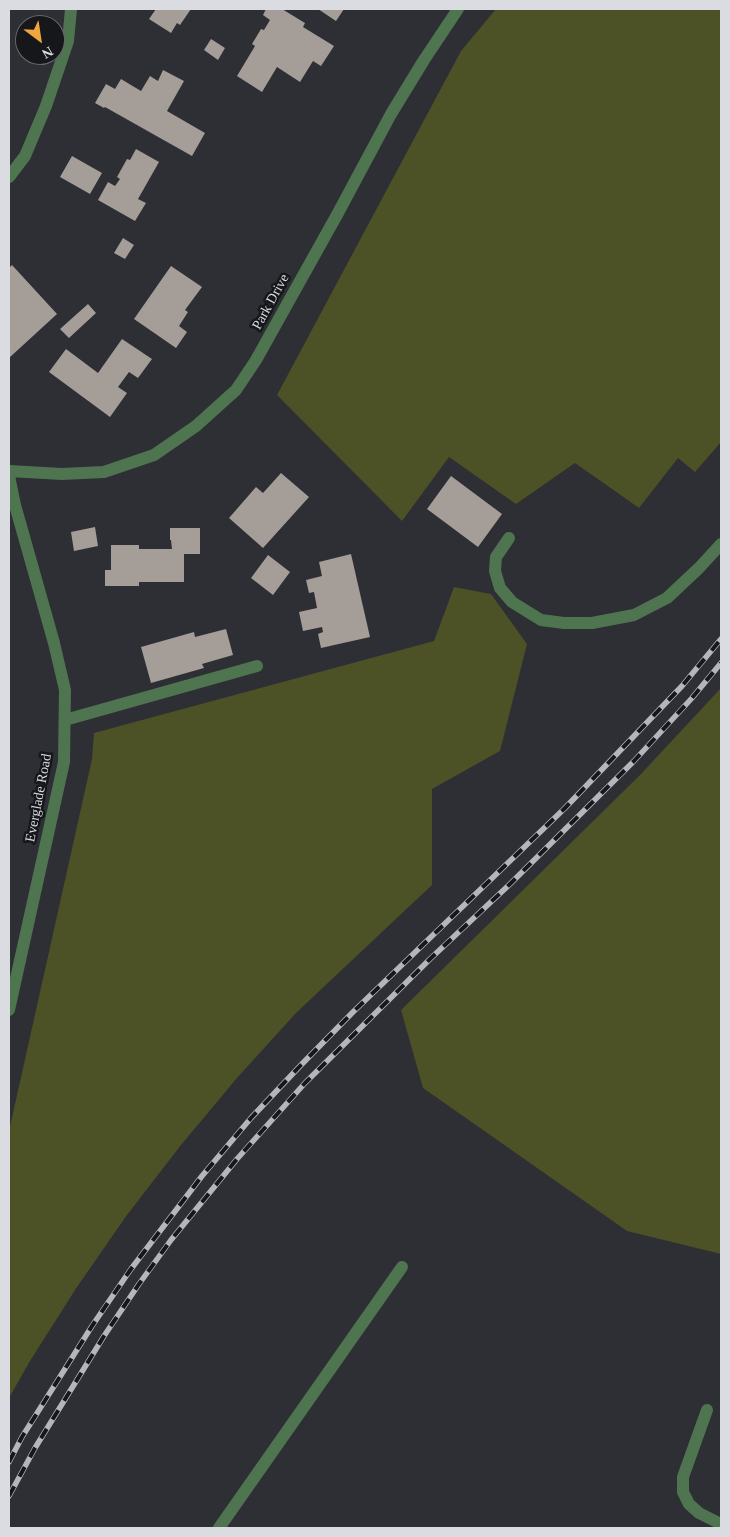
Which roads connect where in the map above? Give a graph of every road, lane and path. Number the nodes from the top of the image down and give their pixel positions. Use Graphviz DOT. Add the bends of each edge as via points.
graph roads {
  1 [pos="71,9"];
  2 [pos="458,9"];
  3 [pos="9,176"];
  4 [pos="9,471"];
  5 [pos="9,476"];
  6 [pos="509,538"];
  7 [pos="721,544"];
  8 [pos="257,666"];
  9 [pos="65,720"];
  10 [pos="9,1010"];
  11 [pos="402,1267"];
  12 [pos="707,1410"];
  13 [pos="721,1524"];
  14 [pos="219,1528"];
  1 -- 3 [label="street" via="68,41 46,106 25,156"];
  2 -- 4 [label="street, Park Drive" via="391,114 256,360 236,390 196,426 154,455 104,472"];
  5 -- 9 [label="street, Everglade Road" via="14,505 65,690"];
  6 -- 7 [label="street" via="496,557 494,571 500,588 512,602 541,620 564,623 592,623 634,615 667,598"];
  8 -- 9 [label="street"];
  9 -- 10 [label="street, Everglade Road" via="64,762"];
  11 -- 14 [label="street"];
  12 -- 13 [label="street" via="683,1477 683,1492 699,1513"];
}
